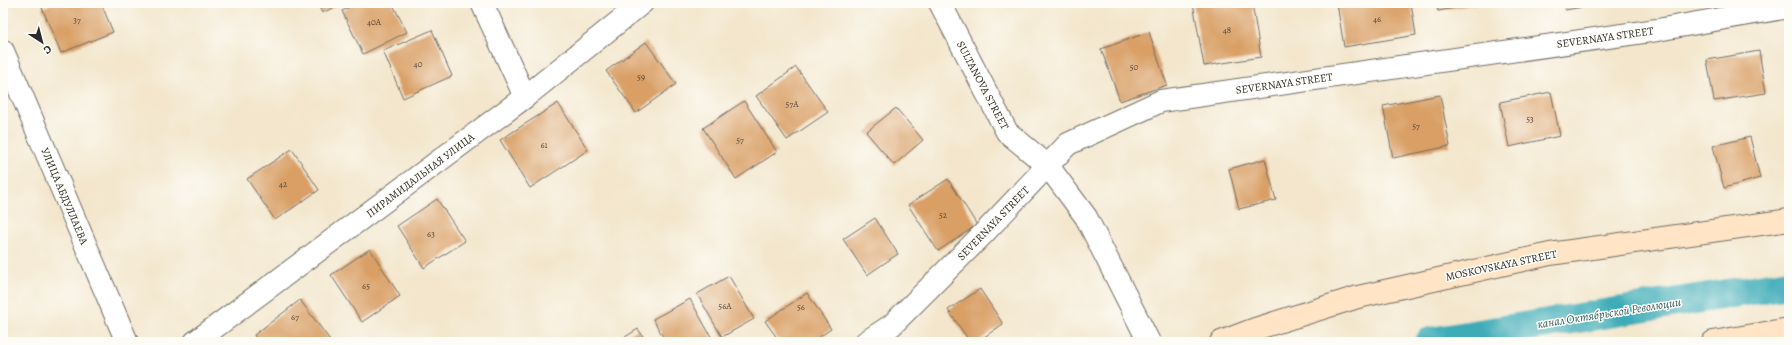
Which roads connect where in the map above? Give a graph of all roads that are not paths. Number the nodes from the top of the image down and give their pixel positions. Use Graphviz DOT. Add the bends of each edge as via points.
graph roads {
  1 [pos="482,3"];
  2 [pos="642,3"];
  3 [pos="940,3"];
  4 [pos="1789,8"];
  5 [pos="3,51"];
  6 [pos="525,97"];
  7 [pos="1048,166"];
  8 [pos="1789,220"];
  9 [pos="1789,329"];
  10 [pos="127,342"];
  11 [pos="195,342"];
  12 [pos="866,342"];
  13 [pos="1149,342"];
  14 [pos="1221,342"];
  15 [pos="1713,342"];
  1 -- 6 [label="street"];
  2 -- 6 [label="street, ПИРАМИДАЛЬНАЯ УЛИЦА"];
  3 -- 7 [label="street, SULTANOVA STREET" via="1007,132"];
  4 -- 7 [label="street, SEVERNAYA STREET" via="1657,30 1161,101 1068,144"];
  5 -- 10 [label="street, УЛИЦА АБДУЛЛАЕВА"];
  6 -- 11 [label="street, ПИРАМИДАЛЬНАЯ УЛИЦА"];
  7 -- 12 [label="street, SEVERNAYA STREET" via="892,325"];
  7 -- 13 [label="street, SULTANOVA STREET" via="1086,217"];
  8 -- 14 [label="main road, MOSKOVSKAYA STREET" via="1550,254 1358,297"];
  9 -- 15 [label="main road"];
}
